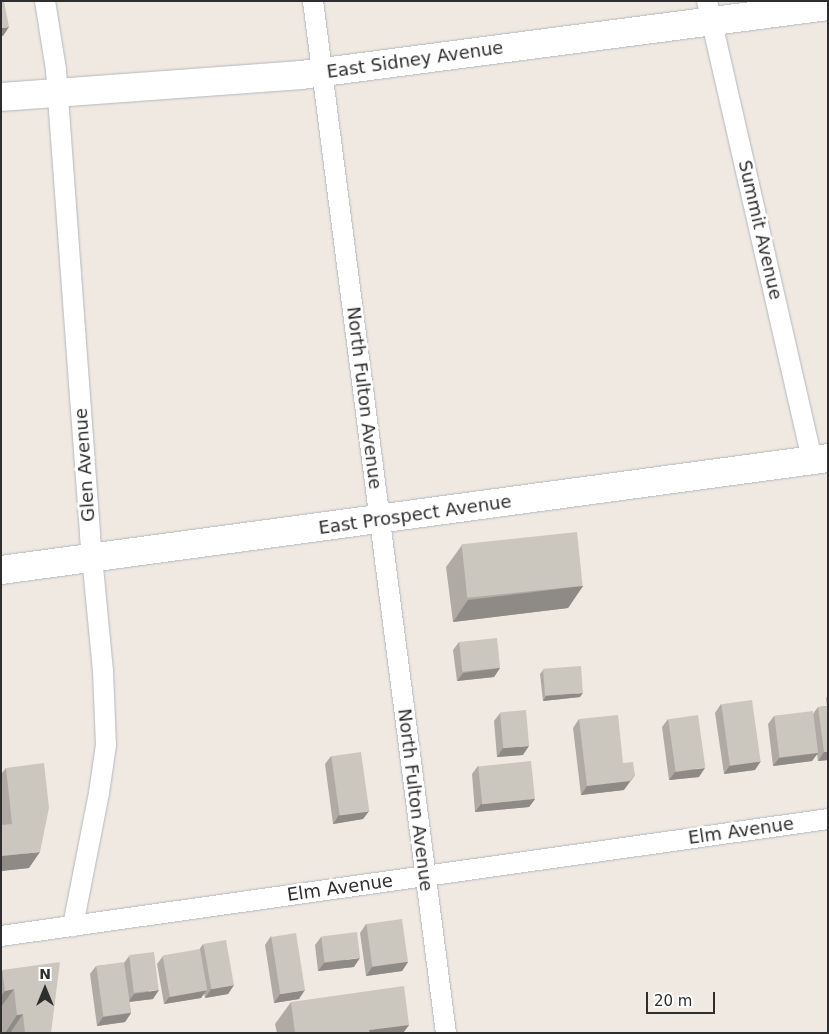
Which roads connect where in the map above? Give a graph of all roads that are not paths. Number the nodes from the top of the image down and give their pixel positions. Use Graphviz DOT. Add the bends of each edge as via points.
graph roads {
  1 [pos="44,1"];
  2 [pos="313,1"];
  3 [pos="828,6"];
  4 [pos="710,11"];
  5 [pos="322,73"];
  6 [pos="57,93"];
  7 [pos="1,97"];
  8 [pos="820,459"];
  9 [pos="379,520"];
  10 [pos="92,559"];
  11 [pos="1,570"];
  12 [pos="828,818"];
  13 [pos="425,876"];
  14 [pos="73,926"];
  15 [pos="1,936"];
  16 [pos="446,1033"];
  1 -- 6 [label="street, Glen Avenue"];
  2 -- 5 [label="street, North Fulton Avenue"];
  3 -- 4 [label="street, East Sidney Avenue"];
  4 -- 5 [label="street, East Sidney Avenue"];
  4 -- 8 [label="street, Summit Avenue"];
  5 -- 6 [label="street, East Sidney Avenue"];
  5 -- 9 [label="street, North Fulton Avenue"];
  6 -- 7 [label="street, East Sidney Avenue"];
  6 -- 10 [label="street, Glen Avenue"];
  8 -- 9 [label="street, East Prospect Avenue"];
  9 -- 10 [label="street, East Prospect Avenue"];
  9 -- 13 [label="street, North Fulton Avenue"];
  10 -- 11 [label="street, East Prospect Avenue"];
  10 -- 14 [label="street, Glen Avenue" via="103,671 106,745"];
  12 -- 13 [label="street, Elm Avenue"];
  13 -- 14 [label="street, Elm Avenue"];
  13 -- 16 [label="street, North Fulton Avenue"];
  14 -- 15 [label="street, Elm Avenue"];
}
